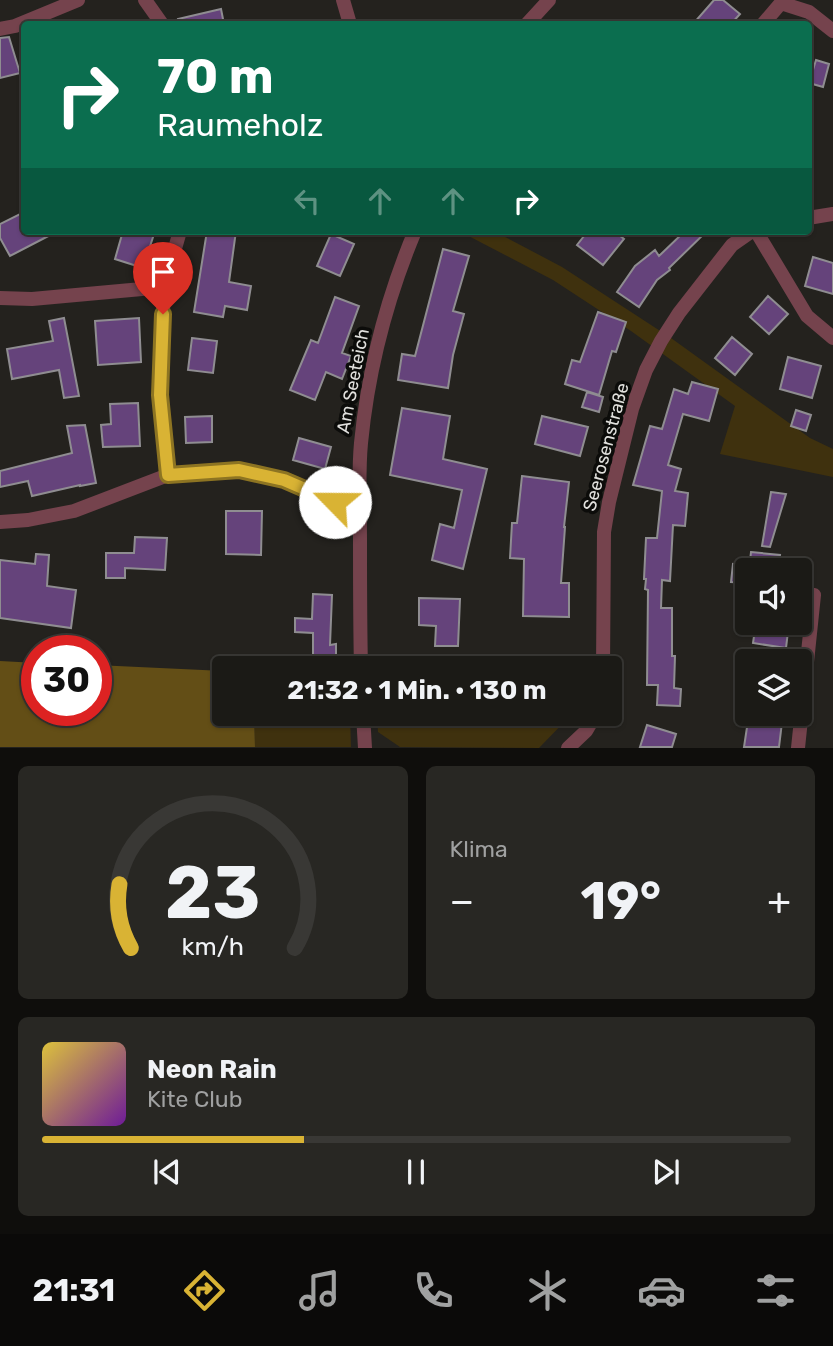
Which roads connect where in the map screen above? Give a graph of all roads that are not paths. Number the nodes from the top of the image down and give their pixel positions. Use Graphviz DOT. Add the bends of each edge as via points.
graph roads {
  1 [pos="78,0"];
  2 [pos="145,0"];
  3 [pos="344,0"];
  4 [pos="550,0"];
  5 [pos="27,21"];
  6 [pos="160,21"];
  7 [pos="349,21"];
  8 [pos="530,21"];
  9 [pos="766,21"];
  10 [pos="21,24"];
  11 [pos="0,29"];
  12 [pos="833,31"];
  13 [pos="833,214"];
  14 [pos="812,217"];
  15 [pos="179,235"];
  16 [pos="413,235"];
  17 [pos="748,235"];
  18 [pos="756,235"];
  19 [pos="164,287"];
  20 [pos="0,298"];
  21 [pos="833,338"];
  22 [pos="168,475"];
  23 [pos="360,513"];
  24 [pos="0,522"];
  25 [pos="814,595"];
  26 [pos="361,656"];
  27 [pos="603,656"];
  28 [pos="365,726"];
  29 [pos="589,726"];
  30 [pos="368,746"];
  31 [pos="568,747"];
  32 [pos="798,747"];
  1 -- 5 [label="street"];
  2 -- 6 [label="street"];
  3 -- 7 [label="street"];
  4 -- 8 [label="street"];
  9 -- 12 [label="street" via="781,3 809,12"];
  10 -- 11 [label="street"];
  13 -- 14 [label="street"];
  15 -- 19 [label="street"];
  16 -- 23 [label="street, Am Seeteich" via="375,356 361,445"];
  17 -- 27 [label="street, Seerosenstraße" via="732,245 679,313 646,370 632,409 604,532"];
  18 -- 21 [label="street" via="807,316"];
  19 -- 20 [label="street"];
  19 -- 22 [label="street" via="160,395"];
  22 -- 23 [label="street" via="239,470 260,474"];
  22 -- 24 [label="street" via="74,511"];
  23 -- 26 [label="street, Am Seeteich"];
  25 -- 32 [label="street"];
  28 -- 30 [label="street"];
  29 -- 31 [label="street"];
}
